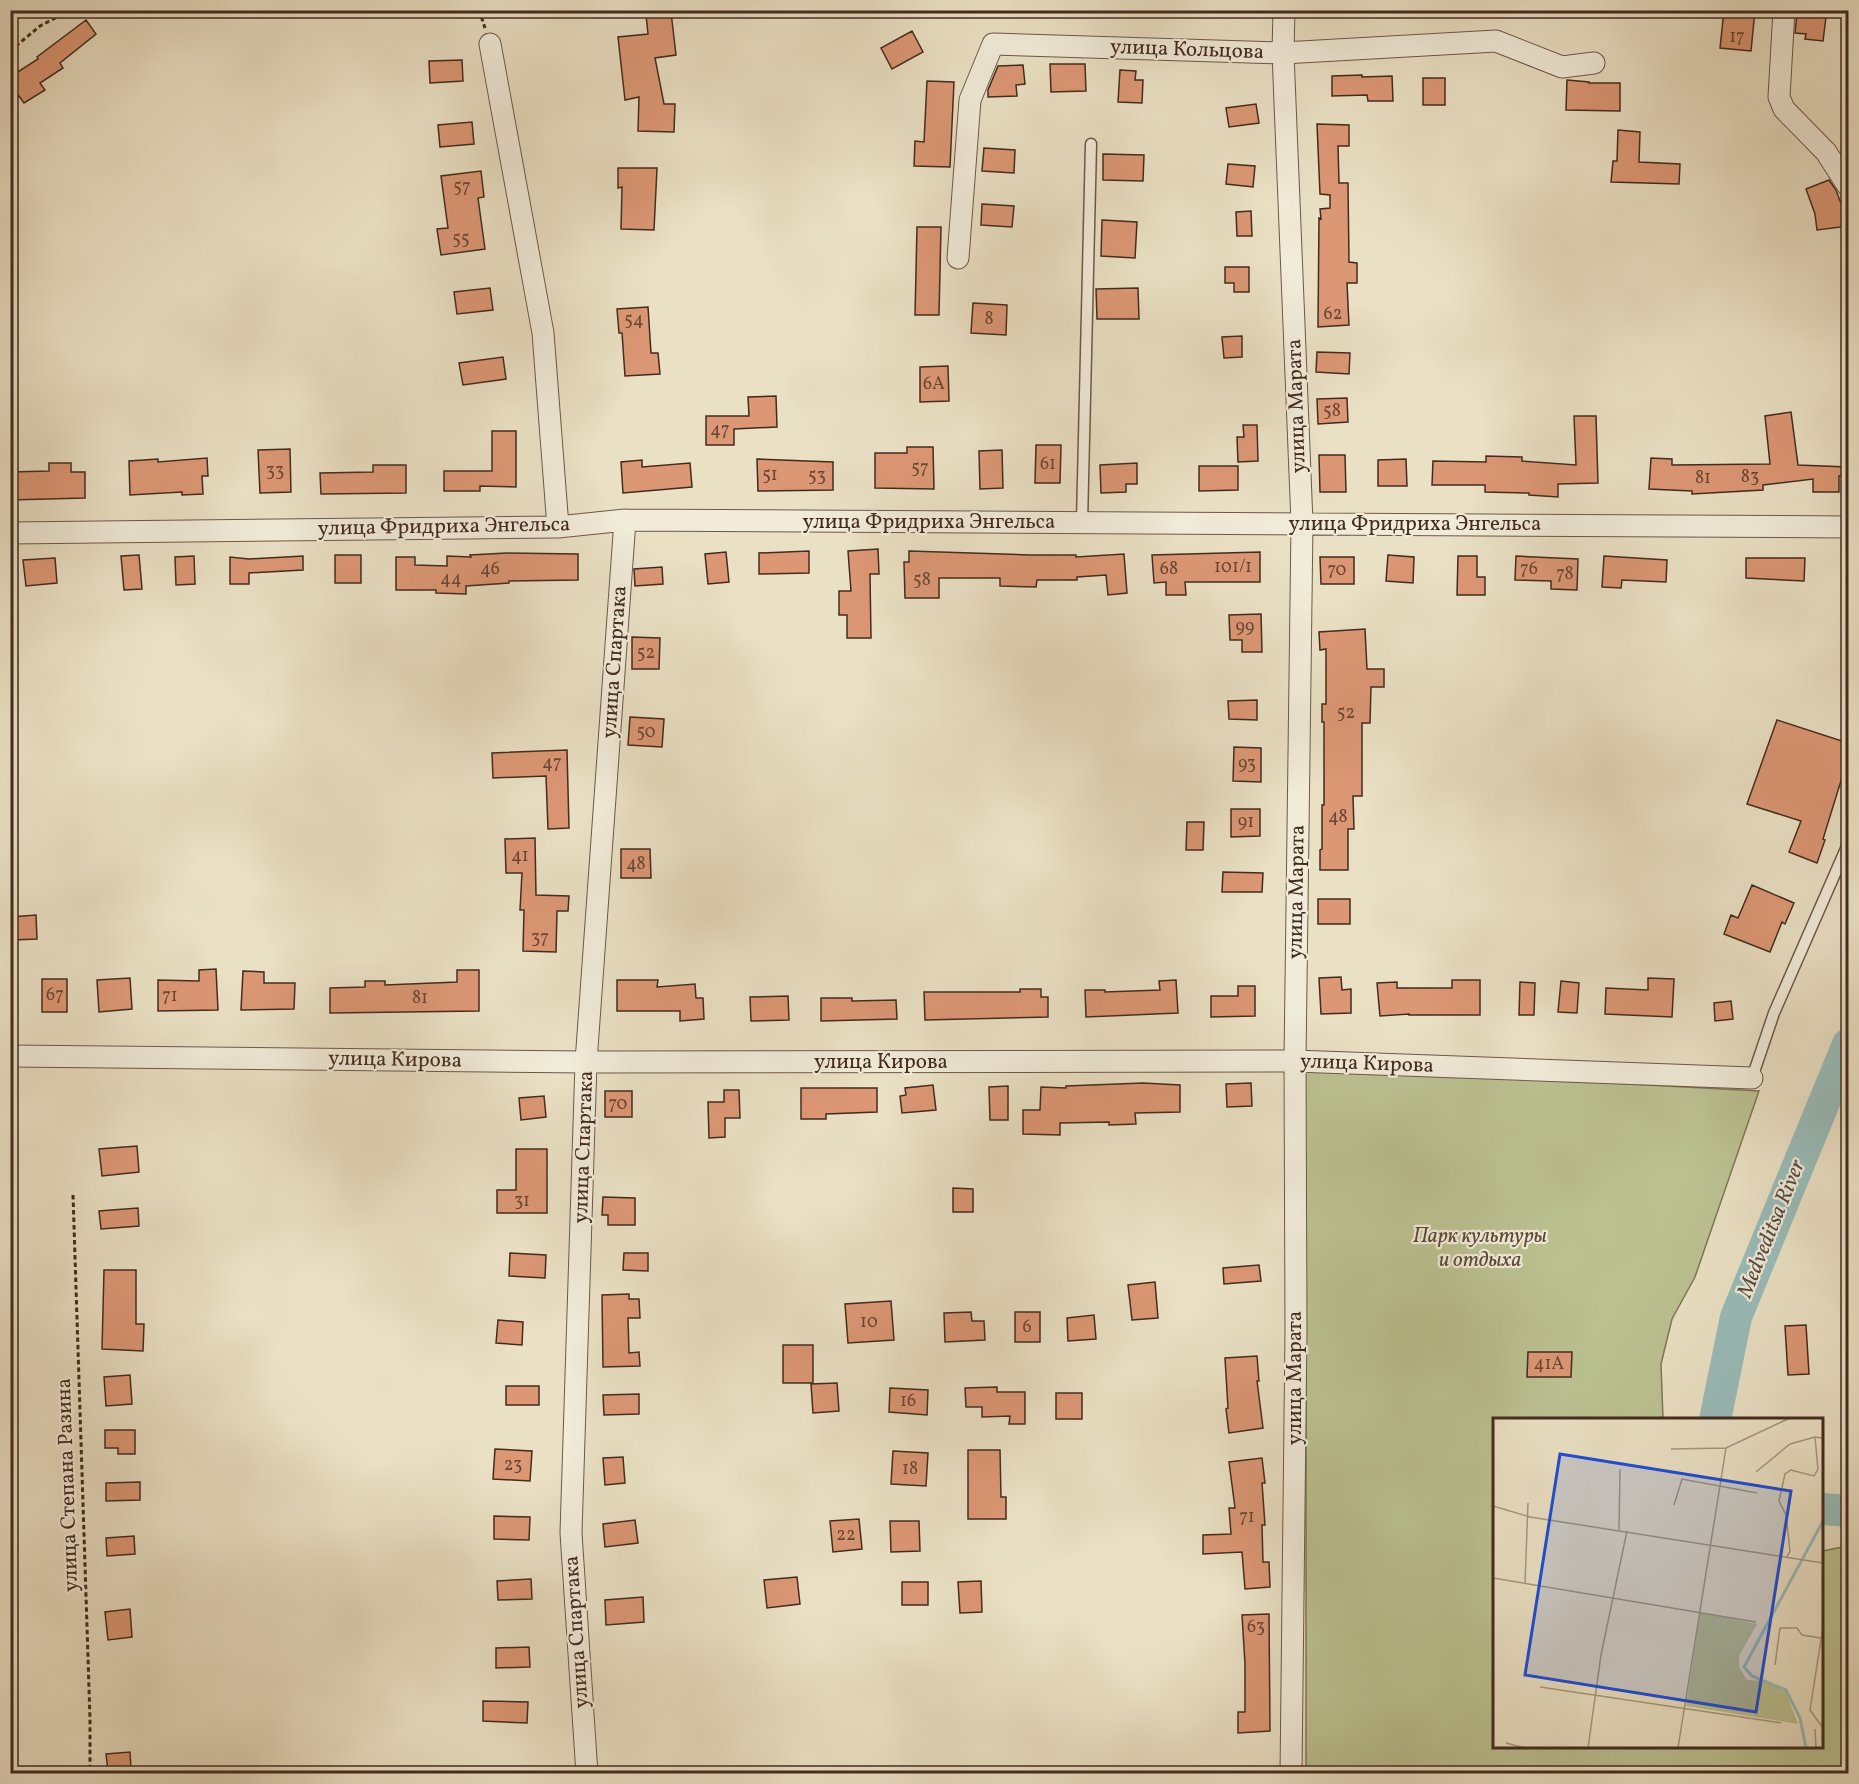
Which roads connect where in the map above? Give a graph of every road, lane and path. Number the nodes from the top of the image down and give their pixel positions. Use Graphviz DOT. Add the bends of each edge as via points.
graph roads {
  1 [pos="70,10"];
  2 [pos="1284,10"];
  3 [pos="1784,10"];
  4 [pos="490,44"];
  5 [pos="10,51"];
  6 [pos="1283,53"];
  7 [pos="1594,63"];
  8 [pos="1091,144"];
  9 [pos="1848,186"];
  10 [pos="958,258"];
  11 [pos="625,520"];
  12 [pos="1082,522"];
  13 [pos="1302,523"];
  14 [pos="558,527"];
  15 [pos="1848,527"];
  16 [pos="10,533"];
  17 [pos="1848,844"];
  18 [pos="10,1056"];
  19 [pos="1294,1061"];
  20 [pos="586,1062"];
  21 [pos="1752,1078"];
  22 [pos="73,1195"];
  23 [pos="90,1773"];
  24 [pos="587,1773"];
  25 [pos="1291,1773"];
  1 -- 5 [label="path" via="40,26"];
  2 -- 6 [label="street, улица Марата"];
  3 -- 9 [label="street" via="1779,97 1784,109 1826,152"];
  4 -- 14 [label="street" via="543,333"];
  6 -- 7 [label="street, улица Кольцова" via="1496,41 1563,67"];
  6 -- 10 [label="street, улица Кольцова" via="993,44 970,100"];
  6 -- 13 [label="street, улица Марата"];
  8 -- 12 [label="lane"];
  11 -- 12 [label="street, улица Фридриха Энгельса"];
  11 -- 14 [label="street, улица Фридриха Энгельса"];
  11 -- 20 [label="street, улица Спартака"];
  12 -- 13 [label="street, улица Фридриха Энгельса"];
  13 -- 15 [label="street, улица Фридриха Энгельса"];
  13 -- 19 [label="street, улица Марата"];
  14 -- 16 [label="street, улица Фридриха Энгельса"];
  17 -- 21 [label="lane" via="1774,1013"];
  18 -- 20 [label="street, улица Кирова"];
  19 -- 20 [label="street, улица Кирова"];
  19 -- 21 [label="street, улица Кирова"];
  19 -- 25 [label="street, улица Марата" via="1296,1330"];
  20 -- 24 [label="street, улица Спартака" via="571,1533"];
  22 -- 23 [label="path, улица Степана Разина"];
}
